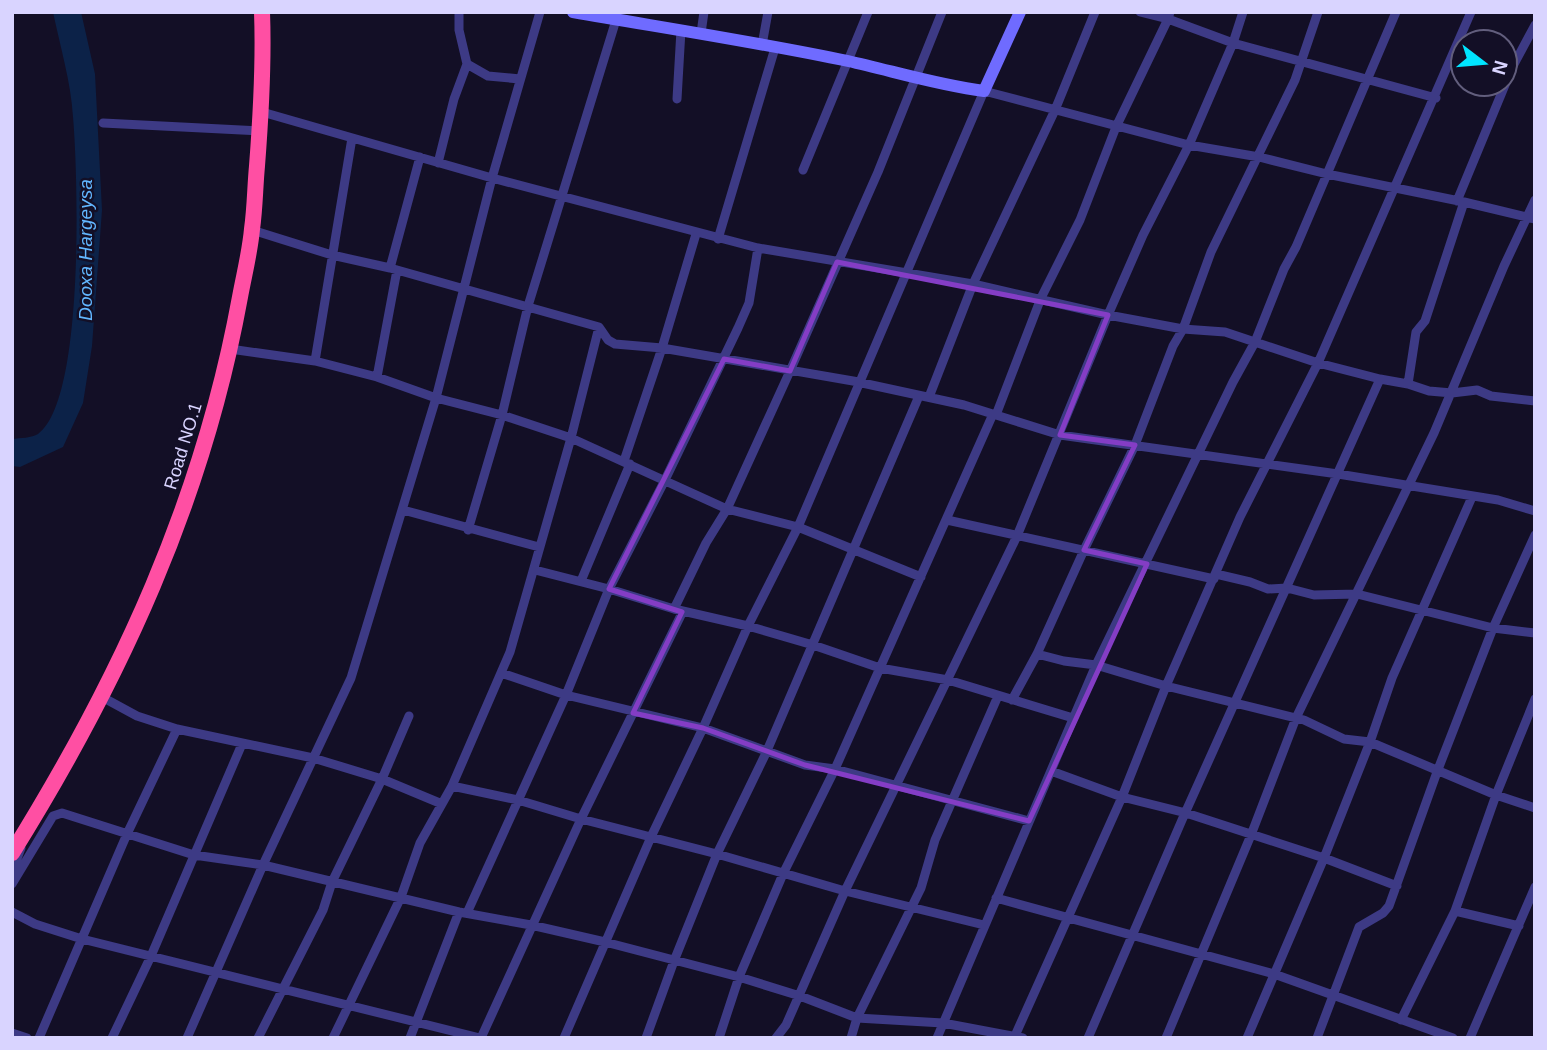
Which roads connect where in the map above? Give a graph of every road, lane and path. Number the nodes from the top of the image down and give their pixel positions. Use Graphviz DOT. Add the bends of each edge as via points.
graph roads {
  1 [pos="262,12"];
  2 [pos="459,12"];
  3 [pos="540,12"];
  4 [pos="704,12"];
  5 [pos="768,12"];
  6 [pos="868,12"];
  7 [pos="942,12"];
  8 [pos="1020,12"];
  9 [pos="1094,12"];
  10 [pos="1140,12"];
  11 [pos="1243,12"];
  12 [pos="1318,12"];
  13 [pos="1396,12"];
  14 [pos="1471,12"];
  15 [pos="576,13"];
  16 [pos="1169,16"];
  17 [pos="614,17"];
  18 [pos="1535,25"];
  19 [pos="681,30"];
  20 [pos="701,33"];
  21 [pos="1233,43"];
  22 [pos="769,46"];
  23 [pos="849,61"];
  24 [pos="1303,61"];
  25 [pos="467,64"];
  26 [pos="915,78"];
  27 [pos="520,79"];
  28 [pos="1367,79"];
  29 [pos="984,92"];
  30 [pos="1436,98"];
  31 [pos="677,99"];
  32 [pos="1055,110"];
  33 [pos="262,112"];
  34 [pos="103,123"];
  35 [pos="1116,127"];
  36 [pos="260,131"];
  37 [pos="352,138"];
  38 [pos="1189,145"];
  39 [pos="1259,157"];
  40 [pos="420,158"];
  41 [pos="438,163"];
  42 [pos="803,170"];
  43 [pos="1326,174"];
  44 [pos="492,178"];
  45 [pos="1394,189"];
  46 [pos="563,196"];
  47 [pos="1535,200"];
  48 [pos="1460,201"];
  49 [pos="1530,218"];
  50 [pos="252,230"];
  51 [pos="696,234"];
  52 [pos="718,239"];
  53 [pos="758,248"];
  54 [pos="332,255"];
  55 [pos="837,262"];
  56 [pos="394,269"];
  57 [pos="904,274"];
  58 [pos="973,284"];
  59 [pos="463,289"];
  60 [pos="1041,298"];
  61 [pos="528,306"];
  62 [pos="1108,314"];
  63 [pos="599,327"];
  64 [pos="1183,329"];
  65 [pos="1255,342"];
  66 [pos="662,348"];
  67 [pos="230,349"];
  68 [pos="724,359"];
  69 [pos="315,361"];
  70 [pos="1318,363"];
  71 [pos="790,371"];
  72 [pos="377,377"];
  73 [pos="1380,379"];
  74 [pos="859,383"];
  75 [pos="1408,384"];
  76 [pos="1452,394"];
  77 [pos="924,396"];
  78 [pos="436,398"];
  79 [pos="1535,401"];
  80 [pos="994,414"];
  81 [pos="502,415"];
  82 [pos="1060,435"];
  83 [pos="571,438"];
  84 [pos="1135,444"];
  85 [pos="1200,453"];
  86 [pos="627,463"];
  87 [pos="1268,464"];
  88 [pos="1338,474"];
  89 [pos="665,481"];
  90 [pos="1409,485"];
  91 [pos="1472,496"];
  92 [pos="727,509"];
  93 [pos="403,510"];
  94 [pos="1535,511"];
  95 [pos="947,520"];
  96 [pos="798,527"];
  97 [pos="468,530"];
  98 [pos="1535,535"];
  99 [pos="1017,536"];
  100 [pos="539,547"];
  101 [pos="854,549"];
  102 [pos="1084,550"];
  103 [pos="1147,564"];
  104 [pos="535,570"];
  105 [pos="1215,576"];
  106 [pos="921,577"];
  107 [pos="581,582"];
  108 [pos="1287,587"];
  109 [pos="609,589"];
  110 [pos="1357,594"];
  111 [pos="678,610"];
  112 [pos="1422,611"];
  113 [pos="748,626"];
  114 [pos="1493,628"];
  115 [pos="1535,633"];
  116 [pos="813,645"];
  117 [pos="1037,654"];
  118 [pos="1097,665"];
  119 [pos="880,668"];
  120 [pos="500,673"];
  121 [pos="948,680"];
  122 [pos="1166,685"];
  123 [pos="566,695"];
  124 [pos="998,695"];
  125 [pos="102,697"];
  126 [pos="1535,699"];
  127 [pos="1012,700"];
  128 [pos="1236,704"];
  129 [pos="634,713"];
  130 [pos="409,716"];
  131 [pos="1073,718"];
  132 [pos="1296,718"];
  133 [pos="703,728"];
  134 [pos="177,729"];
  135 [pos="1370,743"];
  136 [pos="242,744"];
  137 [pos="766,753"];
  138 [pos="313,758"];
  139 [pos="835,769"];
  140 [pos="1051,771"];
  141 [pos="1437,772"];
  142 [pos="382,779"];
  143 [pos="898,785"];
  144 [pos="452,786"];
  145 [pos="1496,796"];
  146 [pos="1122,797"];
  147 [pos="518,800"];
  148 [pos="954,800"];
  149 [pos="442,804"];
  150 [pos="1535,808"];
  151 [pos="1186,813"];
  152 [pos="581,819"];
  153 [pos="1029,821"];
  154 [pos="127,834"];
  155 [pos="1251,835"];
  156 [pos="23,836"];
  157 [pos="651,837"];
  158 [pos="12,853"];
  159 [pos="717,854"];
  160 [pos="194,855"];
  161 [pos="1324,858"];
  162 [pos="263,865"];
  163 [pos="12,872"];
  164 [pos="783,874"];
  165 [pos="332,882"];
  166 [pos="12,884"];
  167 [pos="1397,886"];
  168 [pos="1535,887"];
  169 [pos="845,891"];
  170 [pos="401,897"];
  171 [pos="996,898"];
  172 [pos="911,909"];
  173 [pos="1455,911"];
  174 [pos="12,912"];
  175 [pos="463,913"];
  176 [pos="1068,918"];
  177 [pos="531,925"];
  178 [pos="984,925"];
  179 [pos="1519,926"];
  180 [pos="1132,936"];
  181 [pos="82,939"];
  182 [pos="605,942"];
  183 [pos="1201,955"];
  184 [pos="151,956"];
  185 [pos="674,961"];
  186 [pos="216,971"];
  187 [pos="1274,974"];
  188 [pos="739,977"];
  189 [pos="282,987"];
  190 [pos="800,996"];
  191 [pos="1333,996"];
  192 [pos="350,1004"];
  193 [pos="856,1018"];
  194 [pos="1401,1020"];
  195 [pos="417,1023"];
  196 [pos="943,1024"];
  197 [pos="12,1033"];
  198 [pos="1017,1037"];
  199 [pos="27,1038"];
  200 [pos="39,1038"];
  201 [pos="112,1038"];
  202 [pos="187,1038"];
  203 [pos="258,1038"];
  204 [pos="333,1038"];
  205 [pos="410,1038"];
  206 [pos="481,1038"];
  207 [pos="564,1038"];
  208 [pos="646,1038"];
  209 [pos="719,1038"];
  210 [pos="776,1038"];
  211 [pos="851,1038"];
  212 [pos="937,1038"];
  213 [pos="1088,1038"];
  214 [pos="1166,1038"];
  215 [pos="1247,1038"];
  216 [pos="1317,1038"];
  217 [pos="1453,1038"];
  218 [pos="1470,1038"];
  1 -- 33 [label="highway, Road NO.1"];
  2 -- 25 [label="street"];
  3 -- 27 [label="street"];
  4 -- 20 [label="street"];
  5 -- 22 [label="street"];
  6 -- 23 [label="street"];
  7 -- 26 [label="street"];
  8 -- 29 [label="street"];
  9 -- 32 [label="street"];
  10 -- 16 [label="street"];
  11 -- 21 [label="street"];
  12 -- 24 [label="street"];
  13 -- 28 [label="street"];
  14 -- 30 [label="street"];
  15 -- 17 [label="street"];
  16 -- 21 [label="street"];
  16 -- 35 [label="street"];
  17 -- 19 [label="street"];
  17 -- 46 [label="street"];
  18 -- 48 [label="street"];
  19 -- 20 [label="street"];
  19 -- 31 [label="street"];
  20 -- 22 [label="street"];
  21 -- 24 [label="street"];
  21 -- 38 [label="street"];
  22 -- 23 [label="street"];
  22 -- 52 [label="street"];
  23 -- 26 [label="street"];
  23 -- 42 [label="street"];
  24 -- 28 [label="street"];
  24 -- 39 [label="street"];
  25 -- 27 [label="street" via="488,76"];
  25 -- 41 [label="street"];
  26 -- 29 [label="street"];
  26 -- 55 [label="street"];
  27 -- 44 [label="street"];
  28 -- 30 [label="street"];
  28 -- 43 [label="street"];
  29 -- 32 [label="street"];
  29 -- 57 [label="street"];
  30 -- 45 [label="street"];
  32 -- 35 [label="street"];
  32 -- 58 [label="street"];
  33 -- 36 [label="highway, Road NO.1"];
  33 -- 37 [label="street"];
  34 -- 36 [label="street"];
  35 -- 38 [label="street"];
  35 -- 60 [label="street" via="1080,220"];
  36 -- 50 [label="highway, Road NO.1"];
  37 -- 40 [label="street"];
  37 -- 54 [label="street"];
  38 -- 39 [label="street"];
  38 -- 62 [label="street"];
  39 -- 43 [label="street"];
  39 -- 64 [label="street" via="1211,252"];
  40 -- 41 [label="street"];
  40 -- 56 [label="street"];
  41 -- 44 [label="street"];
  43 -- 45 [label="street"];
  43 -- 65 [label="street"];
  44 -- 46 [label="street"];
  44 -- 59 [label="street"];
  45 -- 48 [label="street"];
  45 -- 70 [label="street"];
  46 -- 51 [label="street"];
  46 -- 61 [label="street"];
  47 -- 49 [label="street"];
  48 -- 49 [label="street"];
  48 -- 75 [label="street" via="1425,321 1416,332"];
  49 -- 76 [label="street"];
  50 -- 54 [label="street"];
  50 -- 67 [label="highway, Road NO.1"];
  51 -- 52 [label="street"];
  51 -- 66 [label="street"];
  52 -- 53 [label="street"];
  53 -- 55 [label="street"];
  53 -- 68 [label="street" via="749,303"];
  54 -- 56 [label="street"];
  54 -- 69 [label="street"];
  55 -- 57 [label="street"];
  55 -- 71 [label="street"];
  56 -- 59 [label="street"];
  56 -- 72 [label="street"];
  57 -- 58 [label="street"];
  57 -- 74 [label="street"];
  58 -- 60 [label="street"];
  58 -- 77 [label="street"];
  59 -- 61 [label="street"];
  59 -- 78 [label="street"];
  60 -- 62 [label="street"];
  60 -- 80 [label="street"];
  61 -- 63 [label="street"];
  61 -- 81 [label="street"];
  62 -- 64 [label="street"];
  62 -- 82 [label="street"];
  63 -- 66 [label="street" via="615,344"];
  63 -- 83 [label="street"];
  64 -- 65 [label="street" via="1225,332"];
  64 -- 84 [label="street"];
  65 -- 70 [label="street"];
  65 -- 85 [label="street"];
  66 -- 68 [label="street"];
  66 -- 86 [label="street"];
  67 -- 69 [label="street"];
  67 -- 125 [label="highway, Road NO.1" via="203,453 173,539"];
  68 -- 71 [label="street"];
  68 -- 89 [label="street"];
  69 -- 72 [label="street"];
  70 -- 73 [label="street"];
  70 -- 87 [label="street"];
  71 -- 74 [label="street"];
  71 -- 92 [label="street"];
  72 -- 78 [label="street"];
  73 -- 75 [label="street"];
  73 -- 88 [label="street"];
  74 -- 77 [label="street"];
  74 -- 96 [label="street"];
  75 -- 76 [label="street"];
  76 -- 79 [label="street" via="1477,390"];
  76 -- 90 [label="street"];
  77 -- 80 [label="street"];
  77 -- 101 [label="street"];
  78 -- 81 [label="street"];
  78 -- 93 [label="street"];
  80 -- 82 [label="street"];
  80 -- 95 [label="street"];
  81 -- 83 [label="street"];
  81 -- 97 [label="street"];
  82 -- 84 [label="street"];
  82 -- 99 [label="street"];
  83 -- 86 [label="street"];
  83 -- 100 [label="street"];
  84 -- 85 [label="street"];
  84 -- 102 [label="street"];
  85 -- 87 [label="street"];
  85 -- 103 [label="street"];
  86 -- 89 [label="street"];
  86 -- 107 [label="street"];
  87 -- 88 [label="street"];
  87 -- 105 [label="street"];
  88 -- 90 [label="street"];
  88 -- 108 [label="street"];
  89 -- 92 [label="street"];
  89 -- 109 [label="street"];
  90 -- 91 [label="street"];
  90 -- 110 [label="street"];
  91 -- 94 [label="street"];
  91 -- 112 [label="street"];
  92 -- 96 [label="street"];
  92 -- 111 [label="street" via="706,542"];
  93 -- 97 [label="street"];
  93 -- 138 [label="street" via="352,678"];
  95 -- 99 [label="street"];
  95 -- 106 [label="street"];
  96 -- 101 [label="street"];
  96 -- 113 [label="street"];
  97 -- 100 [label="street"];
  98 -- 114 [label="street"];
  99 -- 102 [label="street"];
  99 -- 121 [label="street"];
  100 -- 104 [label="street"];
  101 -- 106 [label="street"];
  101 -- 116 [label="street"];
  102 -- 103 [label="street"];
  102 -- 117 [label="street"];
  103 -- 105 [label="street"];
  103 -- 118 [label="street"];
  104 -- 107 [label="street"];
  104 -- 120 [label="street"];
  105 -- 108 [label="street" via="1268,589"];
  105 -- 122 [label="street"];
  106 -- 119 [label="street"];
  107 -- 109 [label="street"];
  108 -- 110 [label="street" via="1314,594"];
  108 -- 128 [label="street"];
  109 -- 111 [label="street"];
  109 -- 123 [label="street"];
  110 -- 112 [label="street"];
  110 -- 132 [label="street"];
  111 -- 113 [label="street"];
  111 -- 129 [label="street"];
  112 -- 114 [label="street"];
  112 -- 135 [label="street"];
  113 -- 116 [label="street"];
  113 -- 133 [label="street"];
  114 -- 115 [label="street"];
  114 -- 141 [label="street"];
  116 -- 119 [label="street"];
  116 -- 137 [label="street"];
  117 -- 118 [label="street"];
  117 -- 127 [label="street"];
  118 -- 122 [label="street"];
  118 -- 131 [label="street"];
  119 -- 121 [label="street"];
  119 -- 139 [label="street"];
  120 -- 123 [label="street"];
  120 -- 144 [label="street"];
  121 -- 124 [label="street"];
  121 -- 143 [label="street"];
  122 -- 128 [label="street"];
  122 -- 146 [label="street"];
  123 -- 129 [label="street"];
  123 -- 147 [label="street"];
  124 -- 127 [label="street"];
  124 -- 148 [label="street"];
  125 -- 134 [label="street" via="137,716"];
  125 -- 156 [label="highway, Road NO.1"];
  126 -- 145 [label="street"];
  127 -- 131 [label="street"];
  128 -- 132 [label="street"];
  128 -- 151 [label="street"];
  129 -- 133 [label="street"];
  129 -- 152 [label="street"];
  130 -- 142 [label="street"];
  131 -- 140 [label="street"];
  132 -- 135 [label="street" via="1344,738"];
  132 -- 155 [label="street"];
  133 -- 137 [label="street"];
  133 -- 157 [label="street"];
  134 -- 136 [label="street"];
  134 -- 154 [label="street"];
  135 -- 141 [label="street"];
  135 -- 161 [label="street"];
  136 -- 138 [label="street"];
  136 -- 160 [label="street"];
  137 -- 139 [label="street"];
  137 -- 159 [label="street"];
  138 -- 142 [label="street"];
  138 -- 162 [label="street"];
  139 -- 143 [label="street"];
  139 -- 164 [label="street"];
  140 -- 146 [label="street"];
  140 -- 153 [label="street"];
  141 -- 145 [label="street"];
  141 -- 167 [label="street"];
  142 -- 149 [label="street"];
  142 -- 165 [label="street"];
  143 -- 148 [label="street"];
  143 -- 169 [label="street"];
  144 -- 147 [label="street"];
  144 -- 149 [label="street"];
  145 -- 150 [label="street"];
  145 -- 173 [label="street"];
  146 -- 151 [label="street"];
  146 -- 176 [label="street"];
  147 -- 152 [label="street"];
  147 -- 175 [label="street"];
  148 -- 153 [label="street"];
  148 -- 172 [label="street"];
  149 -- 170 [label="street" via="420,843"];
  151 -- 155 [label="street"];
  151 -- 180 [label="street"];
  152 -- 157 [label="street"];
  152 -- 177 [label="street"];
  153 -- 171 [label="street"];
  154 -- 160 [label="street"];
  154 -- 166 [label="street" via="57,813"];
  154 -- 181 [label="street"];
  155 -- 161 [label="street"];
  155 -- 183 [label="street"];
  156 -- 158 [label="highway, Road NO.1"];
  156 -- 163 [label="street"];
  157 -- 159 [label="street"];
  157 -- 182 [label="street"];
  159 -- 164 [label="street"];
  159 -- 185 [label="street"];
  160 -- 162 [label="street"];
  160 -- 184 [label="street"];
  161 -- 167 [label="street"];
  161 -- 187 [label="street"];
  162 -- 165 [label="street"];
  162 -- 186 [label="street"];
  164 -- 169 [label="street"];
  164 -- 188 [label="street"];
  165 -- 170 [label="street"];
  165 -- 189 [label="street" via="323,910"];
  167 -- 191 [label="street" via="1383,913 1359,927"];
  168 -- 179 [label="street"];
  169 -- 172 [label="street"];
  169 -- 190 [label="street"];
  170 -- 175 [label="street"];
  170 -- 192 [label="street"];
  171 -- 176 [label="street"];
  171 -- 178 [label="street"];
  172 -- 178 [label="street"];
  172 -- 193 [label="street"];
  173 -- 179 [label="street"];
  173 -- 194 [label="street"];
  174 -- 181 [label="street"];
  175 -- 177 [label="street"];
  175 -- 195 [label="street"];
  176 -- 180 [label="street"];
  176 -- 198 [label="street"];
  177 -- 182 [label="street"];
  177 -- 206 [label="street"];
  178 -- 196 [label="street"];
  179 -- 218 [label="street"];
  180 -- 183 [label="street"];
  180 -- 213 [label="street"];
  181 -- 184 [label="street"];
  181 -- 200 [label="street"];
  182 -- 185 [label="street"];
  182 -- 207 [label="street"];
  183 -- 187 [label="street"];
  183 -- 214 [label="street"];
  184 -- 186 [label="street"];
  184 -- 201 [label="street"];
  185 -- 188 [label="street"];
  185 -- 208 [label="street"];
  186 -- 189 [label="street"];
  186 -- 202 [label="street"];
  187 -- 191 [label="street"];
  187 -- 215 [label="street"];
  188 -- 190 [label="street"];
  188 -- 209 [label="street"];
  189 -- 192 [label="street"];
  189 -- 203 [label="street"];
  190 -- 193 [label="street"];
  190 -- 210 [label="street"];
  191 -- 194 [label="street"];
  191 -- 216 [label="street"];
  192 -- 195 [label="street"];
  192 -- 204 [label="street"];
  193 -- 196 [label="street"];
  193 -- 211 [label="street"];
  194 -- 217 [label="street"];
  195 -- 205 [label="street"];
  195 -- 206 [label="street"];
  196 -- 198 [label="street"];
  196 -- 212 [label="street"];
  197 -- 199 [label="street"];
}
